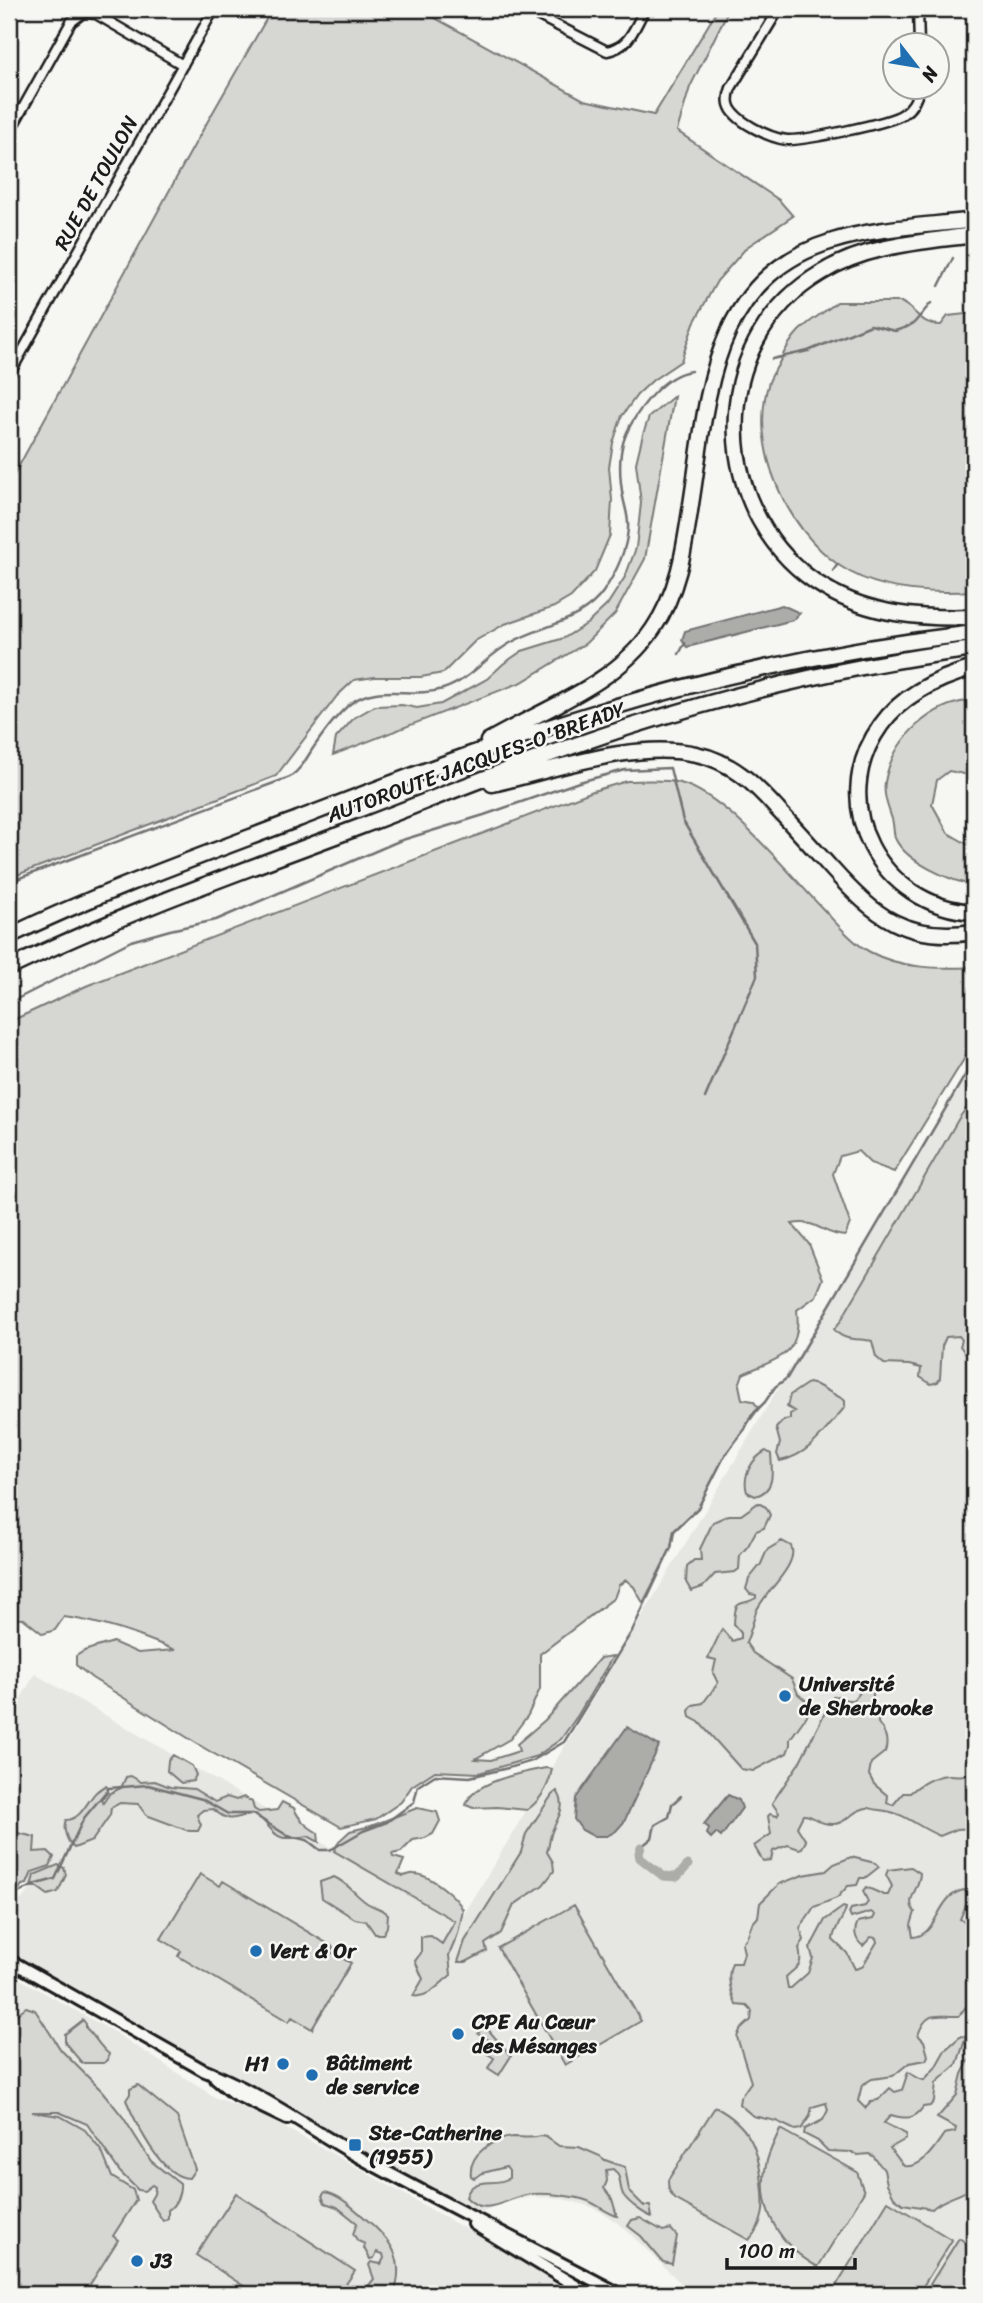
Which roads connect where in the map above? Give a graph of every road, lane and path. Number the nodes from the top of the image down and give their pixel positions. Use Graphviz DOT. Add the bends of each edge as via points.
graph roads {
  1 [pos="214,9"];
  2 [pos="525,9"];
  3 [pos="645,9"];
  4 [pos="779,9"];
  5 [pos="918,9"];
  6 [pos="919,32"];
  7 [pos="183,65"];
  8 [pos="914,102"];
  9 [pos="9,133"];
  10 [pos="974,220"];
  11 [pos="974,235"];
  12 [pos="9,375"];
  13 [pos="974,617"];
  14 [pos="974,633"];
  15 [pos="974,649"];
  16 [pos="974,668"];
  17 [pos="454,760"];
  18 [pos="436,797"];
  19 [pos="974,912"];
  20 [pos="974,932"];
  21 [pos="9,936"];
  22 [pos="9,968"];
  23 [pos="9,1961"];
  24 [pos="442,2203"];
  25 [pos="589,2294"];
  26 [pos="620,2294"];
  1 -- 7 [label="street, RUE DE TOULON"];
  2 -- 3 [label="street" via="607,51 626,43"];
  4 -- 8 [label="street" via="731,88 733,113 760,131 796,140 893,119"];
  5 -- 6 [label="street"];
  7 -- 9 [label="street" via="96,15 83,13 71,22"];
  7 -- 12 [label="street, RUE DE TOULON"];
  10 -- 17 [label="highway" via="833,241 792,260 755,291 734,319 715,362 680,566 659,620 638,648 605,676"];
  11 -- 13 [label="highway" via="867,253 841,261 807,281 780,307 754,347 739,390 735,430 739,471 751,506 771,540 804,573 836,594 871,608"];
  14 -- 17 [label="highway, AUTOROUTE JACQUES-O'BREADY" via="846,652 727,677 587,715"];
  15 -- 18 [label="highway, AUTOROUTE JACQUES-O'BREADY" via="839,672 693,708 592,739"];
  16 -- 19 [label="highway" via="926,686 888,716 866,753 858,800 867,840 894,878 934,904"];
  17 -- 21 [label="highway, AUTOROUTE JACQUES-O'BREADY" via="135,881"];
  18 -- 20 [label="highway" via="630,752 670,750 701,755 754,784 878,914 922,933"];
  18 -- 22 [label="highway, AUTOROUTE JACQUES-O'BREADY" via="139,911"];
  23 -- 24 [label="main road" via="203,2070 246,2089"];
  24 -- 25 [label="main road"];
  24 -- 26 [label="main road"];
}
